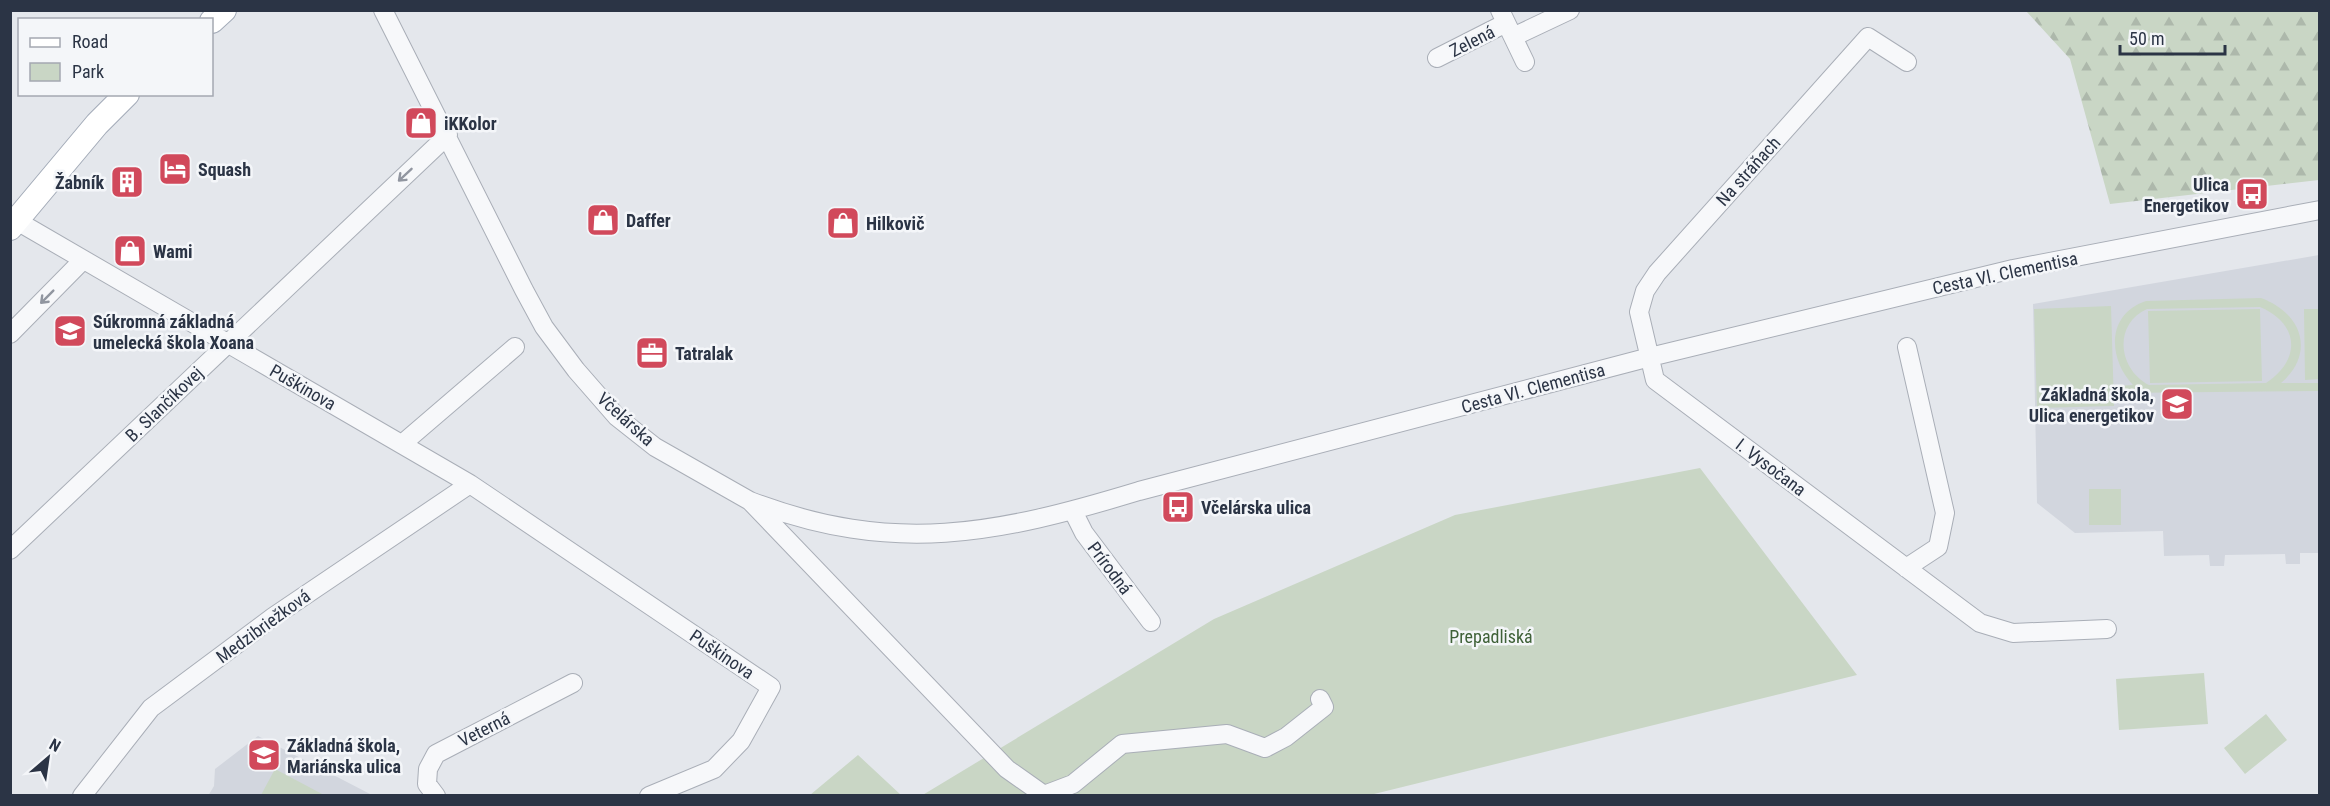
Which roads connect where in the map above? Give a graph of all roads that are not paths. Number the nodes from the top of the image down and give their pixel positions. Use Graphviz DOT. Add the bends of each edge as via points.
graph roads {
  1 [pos="225,10"];
  2 [pos="383,10"];
  3 [pos="1570,10"];
  4 [pos="213,20"];
  5 [pos="1506,24"];
  6 [pos="1437,58"];
  7 [pos="1525,62"];
  8 [pos="1906,62"];
  9 [pos="125,96"];
  10 [pos="448,135"];
  11 [pos="2319,210"];
  12 [pos="14,225"];
  13 [pos="83,260"];
  14 [pos="10,334"];
  15 [pos="228,343"];
  16 [pos="515,347"];
  17 [pos="1907,347"];
  18 [pos="1650,357"];
  19 [pos="402,444"];
  20 [pos="470,484"];
  21 [pos="750,501"];
  22 [pos="1073,511"];
  23 [pos="10,550"];
  24 [pos="1906,568"];
  25 [pos="1151,622"];
  26 [pos="2107,629"];
  27 [pos="573,683"];
  28 [pos="1320,699"];
  29 [pos="82,795"];
  30 [pos="436,795"];
  31 [pos="649,795"];
  1 -- 4 [label="main road"];
  2 -- 10 [label="street, Včelárska"];
  3 -- 5 [label="street, Zelená"];
  5 -- 6 [label="street, Zelená"];
  5 -- 7 [label="street, Zelená"];
  8 -- 18 [label="street, Na stráňach" via="1868,37 1657,273 1645,291 1639,312"];
  9 -- 12 [label="main road"];
  10 -- 15 [label="street, B. Slančíkovej, one-way"];
  10 -- 21 [label="street, Včelárska" via="544,327 576,370 635,432 678,462"];
  11 -- 18 [label="street, Cesta Vl. Clementisa" via="2013,269"];
  12 -- 13 [label="street, Puškinova"];
  13 -- 14 [label="street, one-way"];
  13 -- 15 [label="street, Puškinova"];
  15 -- 19 [label="street, Puškinova"];
  15 -- 23 [label="street, B. Slančíkovej"];
  16 -- 19 [label="street"];
  17 -- 24 [label="street" via="1945,513 1938,547"];
  18 -- 22 [label="street, Cesta Vl. Clementisa"];
  18 -- 24 [label="street, I. Vysočana" via="1655,380"];
  19 -- 20 [label="street, Puškinova"];
  20 -- 29 [label="street, Medzibriežková" via="273,617 151,708"];
  20 -- 31 [label="street, Puškinova" via="771,687 741,741 714,769"];
  21 -- 22 [label="street, Cesta Vl. Clementisa" via="833,527 913,535 998,527"];
  21 -- 28 [label="street, Včelárska" via="977,739 1007,769 1044,795 1073,784 1122,744 1227,734 1265,748 1324,707"];
  22 -- 25 [label="street, Prírodná" via="1084,533"];
  24 -- 26 [label="street, I. Vysočana" via="1980,623 2013,633"];
  27 -- 30 [label="street, Veterná" via="436,754 428,769 427,784"];
}
